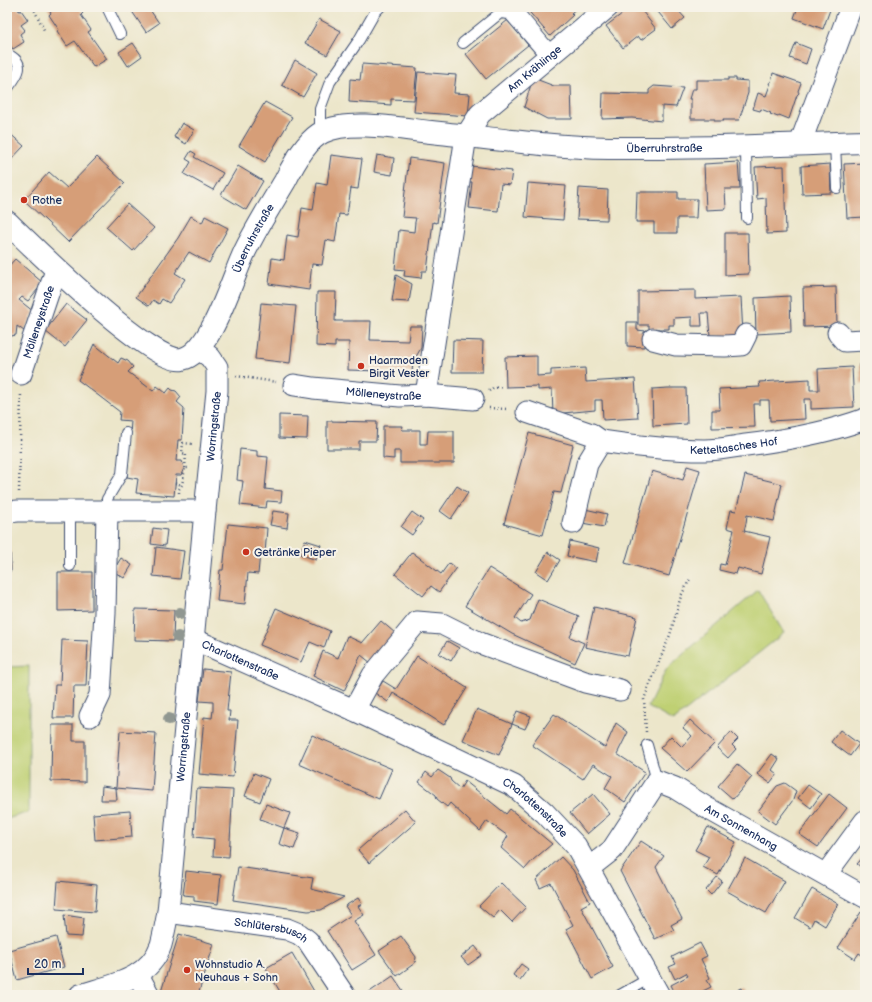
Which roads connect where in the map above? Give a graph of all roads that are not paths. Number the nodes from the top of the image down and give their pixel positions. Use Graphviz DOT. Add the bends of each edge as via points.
graph roads {
  1 [pos="107,7"];
  2 [pos="518,7"];
  3 [pos="608,7"];
  4 [pos="851,7"];
  5 [pos="375,9"];
  6 [pos="120,34"];
  7 [pos="463,43"];
  8 [pos="7,54"];
  9 [pos="550,56"];
  10 [pos="7,89"];
  11 [pos="320,133"];
  12 [pos="466,136"];
  13 [pos="865,142"];
  14 [pos="835,143"];
  15 [pos="800,144"];
  16 [pos="746,146"];
  17 [pos="837,188"];
  18 [pos="747,218"];
  19 [pos="7,222"];
  20 [pos="56,270"];
  21 [pos="838,333"];
  22 [pos="746,335"];
  23 [pos="653,339"];
  24 [pos="865,340"];
  25 [pos="199,349"];
  26 [pos="21,374"];
  27 [pos="294,385"];
  28 [pos="426,395"];
  29 [pos="473,399"];
  30 [pos="527,412"];
  31 [pos="865,419"];
  32 [pos="126,433"];
  33 [pos="601,441"];
  34 [pos="107,510"];
  35 [pos="13,511"];
  36 [pos="70,511"];
  37 [pos="205,511"];
  38 [pos="573,523"];
  39 [pos="70,566"];
  40 [pos="193,639"];
  41 [pos="620,690"];
  42 [pos="354,710"];
  43 [pos="90,716"];
  44 [pos="647,745"];
  45 [pos="657,781"];
  46 [pos="865,821"];
  47 [pos="589,868"];
  48 [pos="826,874"];
  49 [pos="865,898"];
  50 [pos="168,912"];
  51 [pos="138,975"];
  52 [pos="655,986"];
  53 [pos="80,995"];
  54 [pos="149,995"];
  55 [pos="344,995"];
  56 [pos="620,995"];
  1 -- 6 [label="lane"];
  2 -- 9 [label="lane" via="517,10"];
  3 -- 9 [label="street, Am Krählinge"];
  4 -- 15 [label="street"];
  5 -- 11 [label="lane" via="359,40 330,82 320,109"];
  7 -- 9 [label="lane" via="500,13 510,14"];
  8 -- 10 [label="lane" via="18,62 20,68"];
  9 -- 12 [label="street, Am Krählinge" via="480,114"];
  11 -- 12 [label="main road, Überruhrstraße" via="335,127 353,125"];
  11 -- 25 [label="main road, Überruhrstraße" via="306,146 291,169 245,250 223,303"];
  12 -- 16 [label="main road, Überruhrstraße" via="608,148"];
  12 -- 28 [label="street"];
  13 -- 14 [label="main road, Überruhrstraße"];
  14 -- 15 [label="main road, Überruhrstraße"];
  14 -- 17 [label="lane"];
  15 -- 16 [label="main road, Überruhrstraße"];
  16 -- 18 [label="lane"];
  19 -- 20 [label="main road, Mölleneystraße"];
  20 -- 25 [label="main road, Mölleneystraße" via="120,324 173,359 189,357"];
  20 -- 26 [label="street, Mölleneystraße"];
  21 -- 24 [label="street" via="845,341"];
  22 -- 23 [label="street" via="741,345 725,346 676,345"];
  25 -- 37 [label="street, Worringstraße" via="213,361 218,376"];
  27 -- 28 [label="street, Mölleneystraße" via="400,396"];
  28 -- 29 [label="street, Mölleneystraße"];
  30 -- 33 [label="street, Ketteltasches Hof" via="591,434"];
  31 -- 33 [label="street, Ketteltasches Hof" via="814,435 718,449 637,446"];
  32 -- 34 [label="lane" via="122,474 107,499"];
  33 -- 38 [label="street" via="587,464"];
  34 -- 36 [label="street"];
  34 -- 37 [label="street"];
  34 -- 43 [label="street" via="100,695"];
  35 -- 36 [label="street"];
  36 -- 39 [label="lane"];
  37 -- 40 [label="street, Worringstraße"];
  40 -- 42 [label="street, Charlottenstraße"];
  40 -- 50 [label="street, Worringstraße"];
  41 -- 42 [label="street" via="585,682 480,643 442,624 417,622 373,675"];
  42 -- 47 [label="street, Charlottenstraße" via="514,786 545,813 576,846"];
  44 -- 45 [label="lane"];
  45 -- 47 [label="street" via="612,850"];
  45 -- 48 [label="street, Am Sonnenhang" via="675,788"];
  46 -- 48 [label="street"];
  47 -- 52 [label="street, Charlottenstraße"];
  48 -- 49 [label="street, Am Sonnenhang"];
  50 -- 51 [label="street, Worringstraße" via="161,946 152,962"];
  50 -- 55 [label="street, Schlütersbusch" via="287,929 299,934 308,941"];
  51 -- 53 [label="street, Worringstraße" via="125,982"];
  51 -- 54 [label="street"];
  52 -- 56 [label="lane, Charlottenstraße"];
}
